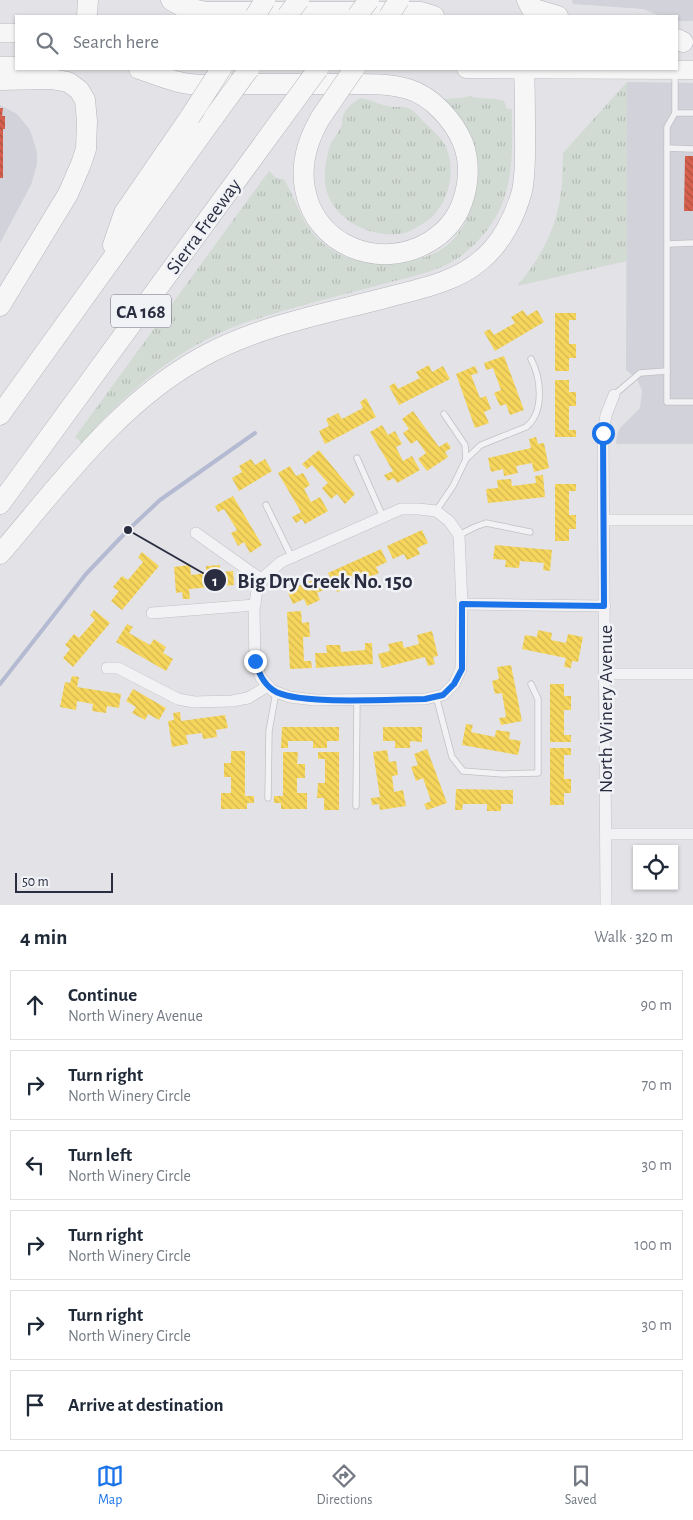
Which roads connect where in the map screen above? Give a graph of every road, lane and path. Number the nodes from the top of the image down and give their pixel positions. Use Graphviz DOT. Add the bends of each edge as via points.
graph roads {
  1 [pos="88,0"];
  2 [pos="171,0"];
  3 [pos="265,0"];
  4 [pos="299,0"];
  5 [pos="369,0"];
  6 [pos="399,0"];
  7 [pos="527,0"];
  8 [pos="87,15"];
  9 [pos="256,15"];
  10 [pos="288,15"];
  11 [pos="358,15"];
  12 [pos="390,15"];
  13 [pos="431,15"];
  14 [pos="555,15"];
  15 [pos="0,33"];
  16 [pos="15,33"];
  17 [pos="0,66"];
  18 [pos="15,66"];
  19 [pos="141,70"];
  20 [pos="220,70"];
  21 [pos="248,70"];
  22 [pos="317,70"];
  23 [pos="353,70"];
  24 [pos="524,70"];
  25 [pos="675,70"];
  26 [pos="693,70"];
  27 [pos="0,80"];
  28 [pos="344,84"];
  29 [pos="344,84"];
  30 [pos="344,84"];
  31 [pos="344,84"];
  32 [pos="675,113"];
  33 [pos="693,113"];
  34 [pos="667,148"];
  35 [pos="693,149"];
  36 [pos="693,243"];
  37 [pos="668,244"];
  38 [pos="104,270"];
  39 [pos="0,306"];
  40 [pos="531,359"];
  41 [pos="667,371"];
  42 [pos="614,395"];
  43 [pos="693,402"];
  44 [pos="0,414"];
  45 [pos="444,414"];
  46 [pos="358,458"];
  47 [pos="466,459"];
  48 [pos="0,504"];
  49 [pos="266,505"];
  50 [pos="436,511"];
  51 [pos="383,517"];
  52 [pos="604,520"];
  53 [pos="693,520"];
  54 [pos="530,532"];
  55 [pos="196,533"];
  56 [pos="459,535"];
  57 [pos="0,554"];
  58 [pos="292,558"];
  59 [pos="262,580"];
  60 [pos="462,604"];
  61 [pos="255,605"];
  62 [pos="604,606"];
  63 [pos="152,613"];
  64 [pos="107,668"];
  65 [pos="604,674"];
  66 [pos="693,674"];
  67 [pos="531,684"];
  68 [pos="272,689"];
  69 [pos="436,696"];
  70 [pos="357,700"];
  71 [pos="268,798"];
  72 [pos="356,806"];
  73 [pos="606,834"];
  74 [pos="693,834"];
  75 [pos="606,905"];
  1 -- 8 [label="highway"];
  2 -- 13 [label="highway" via="183,7 206,12 422,12"];
  3 -- 9 [label="highway, bridge"];
  4 -- 10 [label="highway, bridge"];
  5 -- 11 [label="highway, bridge"];
  6 -- 12 [label="highway, bridge"];
  7 -- 14 [label="highway" via="531,8"];
  15 -- 16 [label="main road"];
  17 -- 18 [label="main road"];
  19 -- 28 [label="highway, bridge" via="188,84"];
  20 -- 38 [label="highway, bridge" via="124,214"];
  21 -- 38 [label="highway, CA 168, bridge"];
  22 -- 48 [label="highway, Sierra Freeway / CA 168, bridge"];
  23 -- 31 [label="highway, bridge"];
  24 -- 57 [label="highway" via="522,190 511,221 481,261 465,272 433,285 244,337 185,366 123,414"];
  25 -- 26 [label="main road"];
  25 -- 32 [label="lane"];
  27 -- 39 [label="highway" via="68,82 79,90 85,100 87,121 86,149 68,194"];
  29 -- 30 [label="highway, bridge" via="372,84 408,88 416,92 439,108 463,144 468,170 460,208 447,228 417,248 381,255 352,248 328,232 311,208 304,182 307,147 321,117"];
  32 -- 33 [label="lane"];
  32 -- 34 [label="lane" via="667,127"];
  34 -- 35 [label="lane"];
  34 -- 37 [label="lane"];
  36 -- 37 [label="lane"];
  37 -- 41 [label="lane"];
  38 -- 44 [label="highway, CA 168"];
  40 -- 47 [label="lane" via="538,379 538,409 532,422 481,445"];
  41 -- 42 [label="lane" via="640,373"];
  41 -- 43 [label="lane" via="667,402"];
  42 -- 52 [label="street, North Winery Avenue" via="604,427"];
  45 -- 47 [label="lane" via="465,445"];
  46 -- 51 [label="lane"];
  47 -- 50 [label="lane" via="454,486"];
  49 -- 58 [label="lane"];
  50 -- 51 [label="street" via="400,509"];
  50 -- 56 [label="street"];
  51 -- 58 [label="street"];
  52 -- 53 [label="street"];
  52 -- 62 [label="street, North Winery Avenue"];
  54 -- 56 [label="lane" via="486,524"];
  55 -- 59 [label="street"];
  56 -- 60 [label="street"];
  58 -- 59 [label="street" via="281,562"];
  59 -- 61 [label="street"];
  60 -- 62 [label="street"];
  60 -- 69 [label="street" via="462,669 454,684 443,695"];
  61 -- 63 [label="street"];
  61 -- 68 [label="street" via="255,661 261,678"];
  62 -- 65 [label="street, North Winery Avenue"];
  64 -- 68 [label="street" via="118,668 178,700 232,701"];
  65 -- 66 [label="street"];
  65 -- 73 [label="street, North Winery Avenue"];
  67 -- 69 [label="lane" via="538,699 538,773 463,771 452,757"];
  68 -- 70 [label="street" via="290,697"];
  68 -- 71 [label="lane"];
  69 -- 70 [label="street"];
  70 -- 72 [label="lane"];
  73 -- 74 [label="street"];
  73 -- 75 [label="street, North Winery Avenue"];
}
